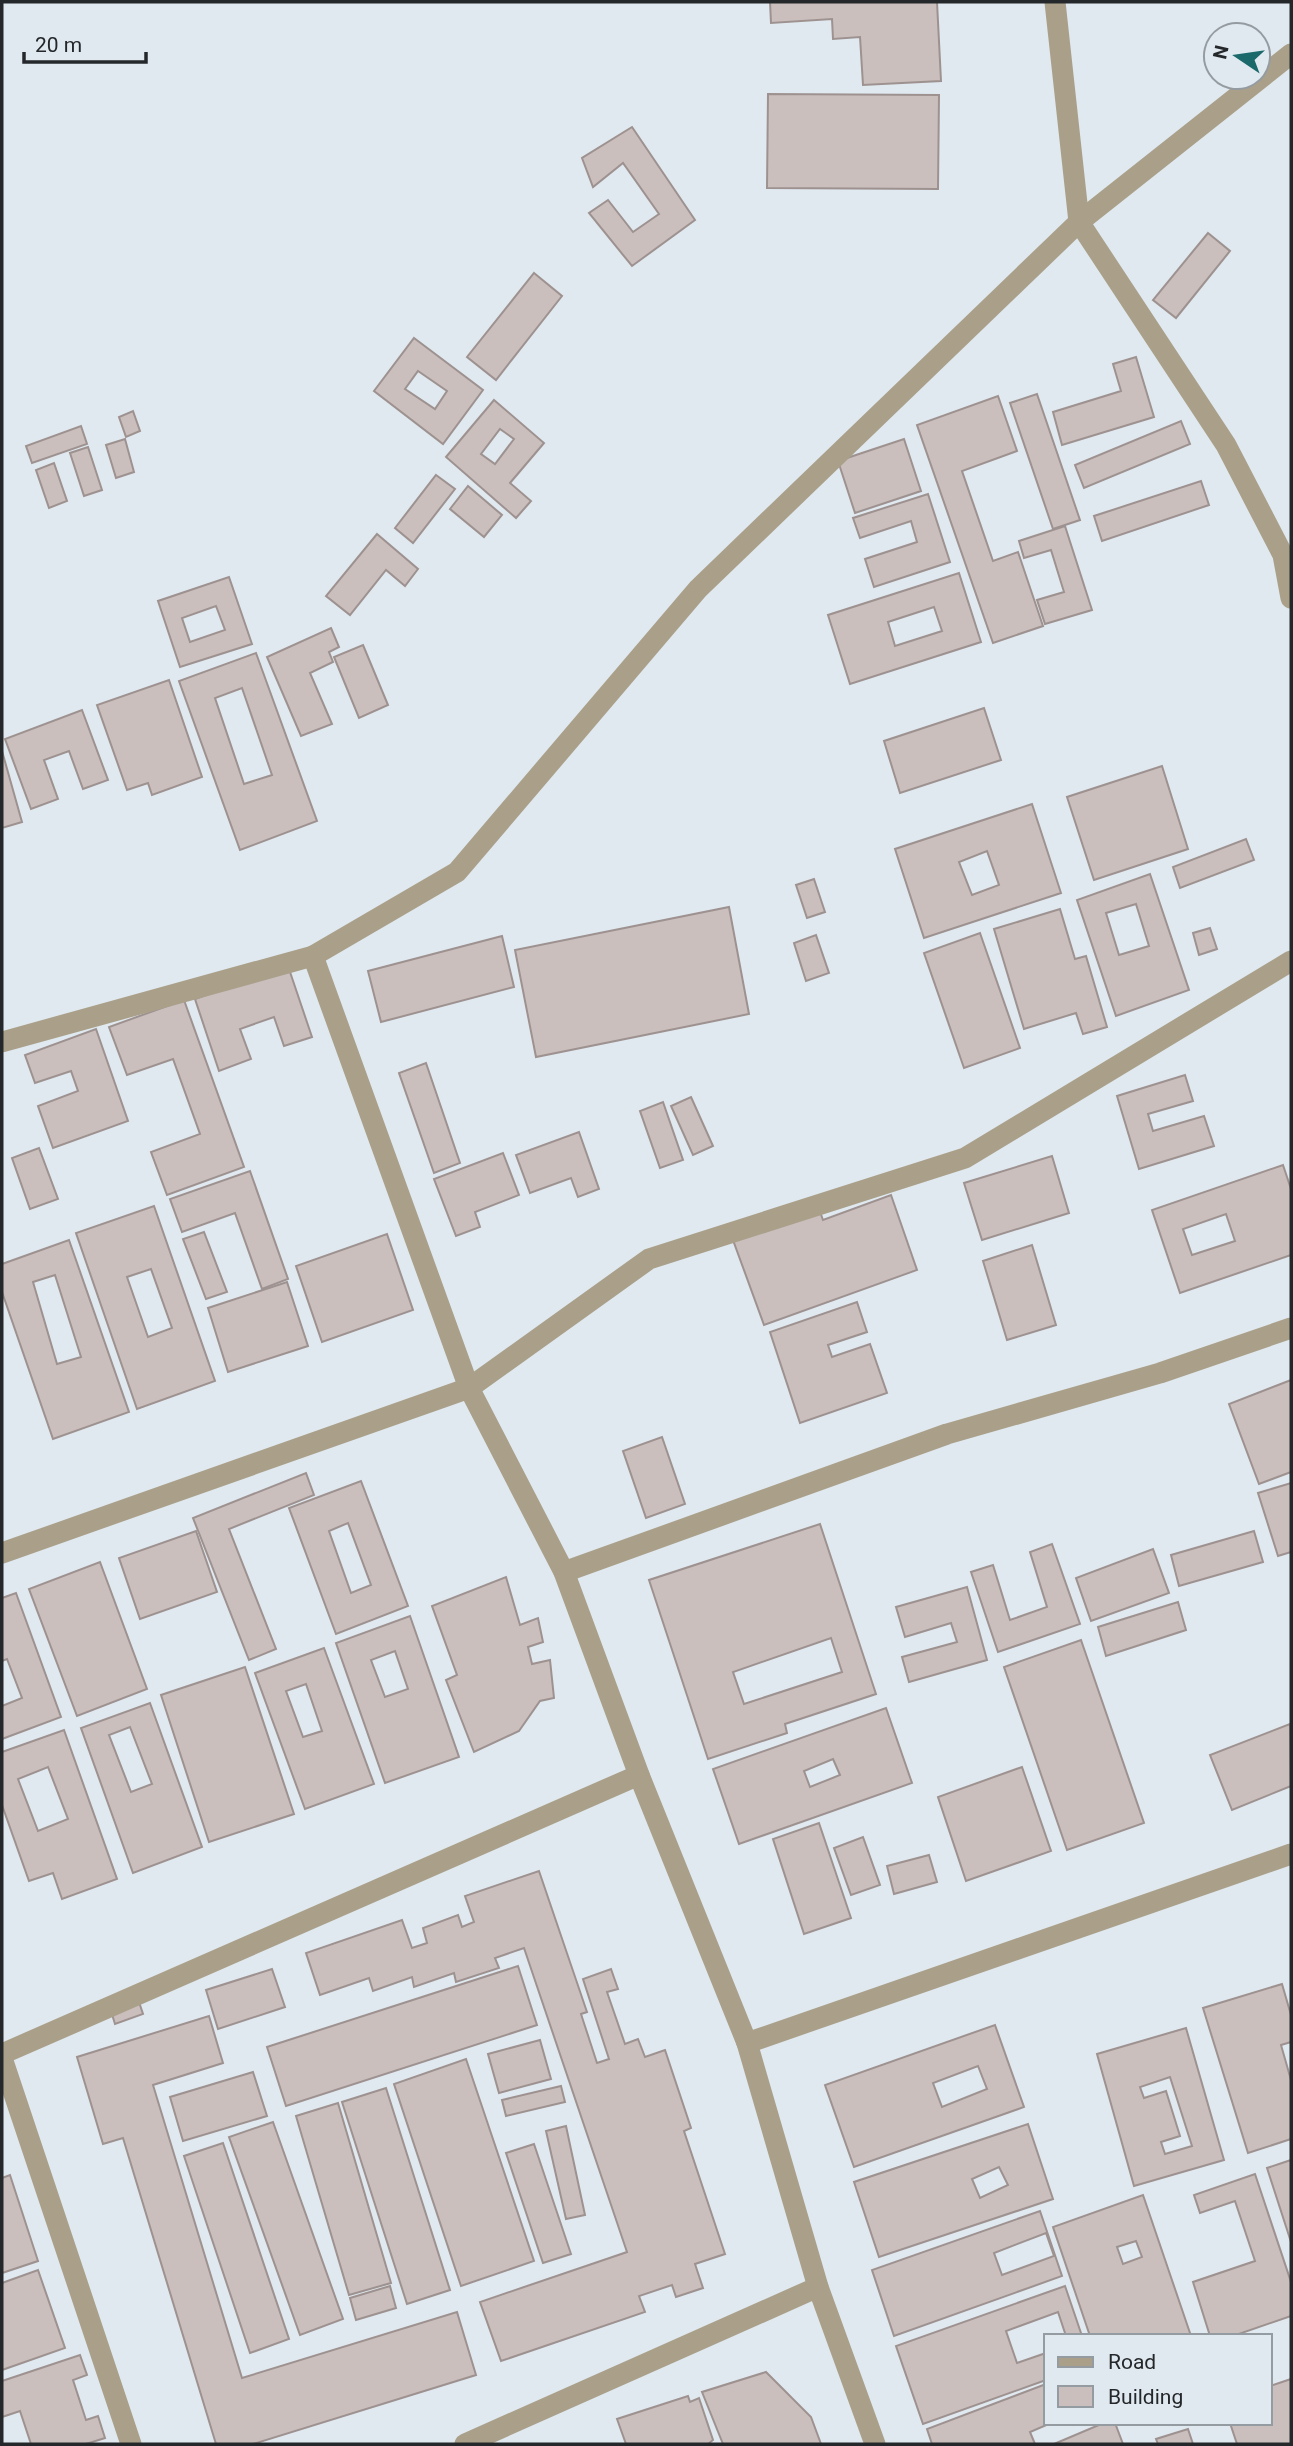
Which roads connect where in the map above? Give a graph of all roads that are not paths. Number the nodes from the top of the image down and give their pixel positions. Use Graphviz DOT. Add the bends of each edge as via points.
graph roads {
  1 [pos="1055,2"];
  2 [pos="1291,54"];
  3 [pos="1079,222"];
  4 [pos="1291,598"];
  5 [pos="313,956"];
  6 [pos="1291,961"];
  7 [pos="2,1042"];
  8 [pos="1291,1328"];
  9 [pos="469,1388"];
  10 [pos="2,1553"];
  11 [pos="564,1572"];
  12 [pos="639,1776"];
  13 [pos="1291,1854"];
  14 [pos="747,2043"];
  15 [pos="2,2056"];
  16 [pos="818,2287"];
  17 [pos="131,2444"];
  18 [pos="465,2444"];
  19 [pos="875,2444"];
  1 -- 3 [label="street"];
  2 -- 3 [label="street"];
  3 -- 4 [label="street" via="1226,445 1283,555"];
  3 -- 5 [label="street" via="698,589 457,872"];
  5 -- 7 [label="street"];
  5 -- 9 [label="street"];
  6 -- 9 [label="street" via="965,1158 649,1259"];
  8 -- 11 [label="street" via="1160,1373 947,1434"];
  9 -- 10 [label="street"];
  9 -- 11 [label="street"];
  11 -- 12 [label="street"];
  12 -- 14 [label="street"];
  12 -- 15 [label="street"];
  13 -- 14 [label="street"];
  14 -- 16 [label="street"];
  15 -- 17 [label="street"];
  16 -- 18 [label="street"];
  16 -- 19 [label="street"];
}
